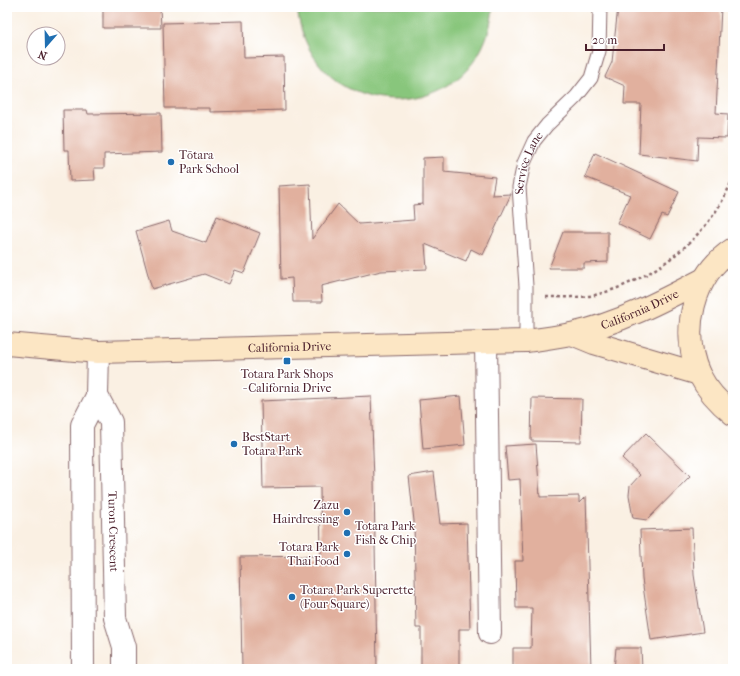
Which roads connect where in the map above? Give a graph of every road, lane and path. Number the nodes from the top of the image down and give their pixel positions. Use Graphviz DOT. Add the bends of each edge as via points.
graph roads {
  1 [pos="600,7"];
  2 [pos="733,177"];
  3 [pos="733,249"];
  4 [pos="704,279"];
  5 [pos="544,297"];
  6 [pos="572,334"];
  7 [pos="526,341"];
  8 [pos="486,342"];
  9 [pos="7,344"];
  10 [pos="98,352"];
  11 [pos="700,374"];
  12 [pos="97,396"];
  13 [pos="733,414"];
  14 [pos="490,633"];
  15 [pos="83,669"];
  16 [pos="124,669"];
  1 -- 7 [label="lane, Service Lane" via="599,51 591,78 534,141 524,163 519,187 526,286"];
  2 -- 5 [label="path" via="708,222 670,260 622,287 594,295"];
  3 -- 4 [label="street"];
  4 -- 6 [label="street, California Drive" via="630,315"];
  4 -- 11 [label="street" via="694,301 690,326 692,350"];
  6 -- 7 [label="street, California Drive"];
  6 -- 11 [label="street, California Drive" via="594,343"];
  7 -- 8 [label="street, California Drive"];
  8 -- 10 [label="street, California Drive"];
  8 -- 14 [label="street"];
  9 -- 10 [label="street, California Drive"];
  10 -- 12 [label="street, Turon Crescent"];
  11 -- 13 [label="street" via="710,392"];
  12 -- 15 [label="street, Turon Crescent" via="82,425"];
  12 -- 16 [label="street, Turon Crescent" via="111,422 115,618 124,647"];
}
